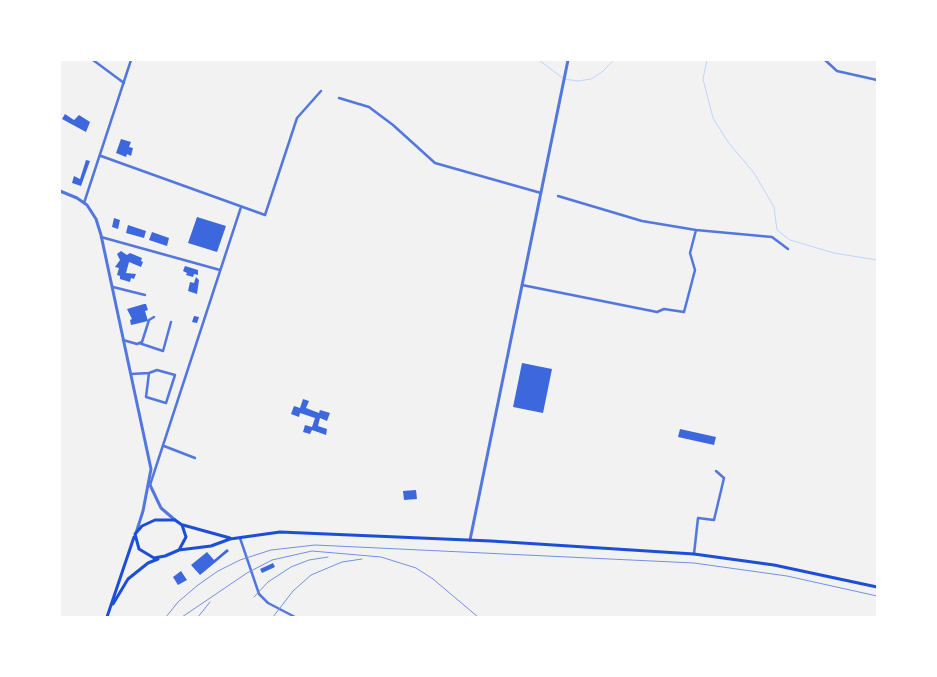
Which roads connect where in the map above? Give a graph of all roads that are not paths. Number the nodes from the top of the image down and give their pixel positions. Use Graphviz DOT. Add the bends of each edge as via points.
graph roads {
  1 [pos="93,60"];
  2 [pos="131,60"];
  3 [pos="568,60"];
  4 [pos="825,60"];
  5 [pos="877,80"];
  6 [pos="124,84"];
  7 [pos="322,91"];
  8 [pos="339,98"];
  9 [pos="101,156"];
  10 [pos="60,191"];
  11 [pos="541,193"];
  12 [pos="558,196"];
  13 [pos="84,203"];
  14 [pos="241,206"];
  15 [pos="696,230"];
  16 [pos="101,236"];
  17 [pos="788,249"];
  18 [pos="220,270"];
  19 [pos="522,285"];
  20 [pos="112,286"];
  21 [pos="145,296"];
  22 [pos="154,317"];
  23 [pos="172,322"];
  24 [pos="123,340"];
  25 [pos="140,343"];
  26 [pos="149,372"];
  27 [pos="131,374"];
  28 [pos="164,446"];
  29 [pos="195,458"];
  30 [pos="716,471"];
  31 [pos="150,485"];
  32 [pos="178,522"];
  33 [pos="135,534"];
  34 [pos="240,538"];
  35 [pos="230,539"];
  36 [pos="470,540"];
  37 [pos="179,550"];
  38 [pos="694,554"];
  39 [pos="162,557"];
  40 [pos="877,587"];
  41 [pos="109,611"];
  42 [pos="107,617"];
  43 [pos="295,617"];
  1 -- 6 [label="street"];
  2 -- 6 [label="street"];
  3 -- 11 [label="street"];
  4 -- 5 [label="street" via="837,71"];
  6 -- 9 [label="street"];
  7 -- 14 [label="street" via="297,118 265,215"];
  8 -- 11 [label="street" via="369,107 393,124 435,163"];
  9 -- 13 [label="street"];
  9 -- 14 [label="street"];
  10 -- 13 [label="street"];
  11 -- 19 [label="street"];
  12 -- 15 [label="street" via="642,221"];
  13 -- 16 [label="street" via="94,216"];
  14 -- 18 [label="street"];
  15 -- 17 [label="street" via="772,237"];
  15 -- 19 [label="street" via="690,253 695,270 684,312 664,309 657,312"];
  16 -- 18 [label="street"];
  16 -- 20 [label="street"];
  18 -- 28 [label="street"];
  19 -- 36 [label="street"];
  20 -- 21 [label="street"];
  20 -- 24 [label="street"];
  22 -- 25 [label="street" via="149,320"];
  23 -- 25 [label="street" via="163,351"];
  24 -- 25 [label="street"];
  24 -- 27 [label="street"];
  26 -- 26 [label="street" via="146,397 166,403 175,374 157,370"];
  26 -- 27 [label="street"];
  27 -- 31 [label="street" via="151,469"];
  28 -- 29 [label="street"];
  28 -- 31 [label="street"];
  30 -- 38 [label="street" via="724,478 714,520 698,518"];
  31 -- 32 [label="street" via="161,508"];
  31 -- 33 [label="street"];
  32 -- 33 [label="main road" via="155,520 142,526"];
  32 -- 35 [label="main road"];
  32 -- 37 [label="main road" via="184,527 186,537"];
  33 -- 39 [label="main road" via="137,546 144,554"];
  33 -- 41 [label="main road"];
  34 -- 35 [label="main road"];
  34 -- 36 [label="main road" via="291,532"];
  34 -- 43 [label="street" via="259,594 268,603"];
  35 -- 37 [label="main road" via="211,546"];
  36 -- 38 [label="main road"];
  37 -- 39 [label="main road"];
  38 -- 40 [label="main road" via="774,565"];
  39 -- 41 [label="main road" via="148,563 128,580"];
  41 -- 42 [label="main road"];
}
